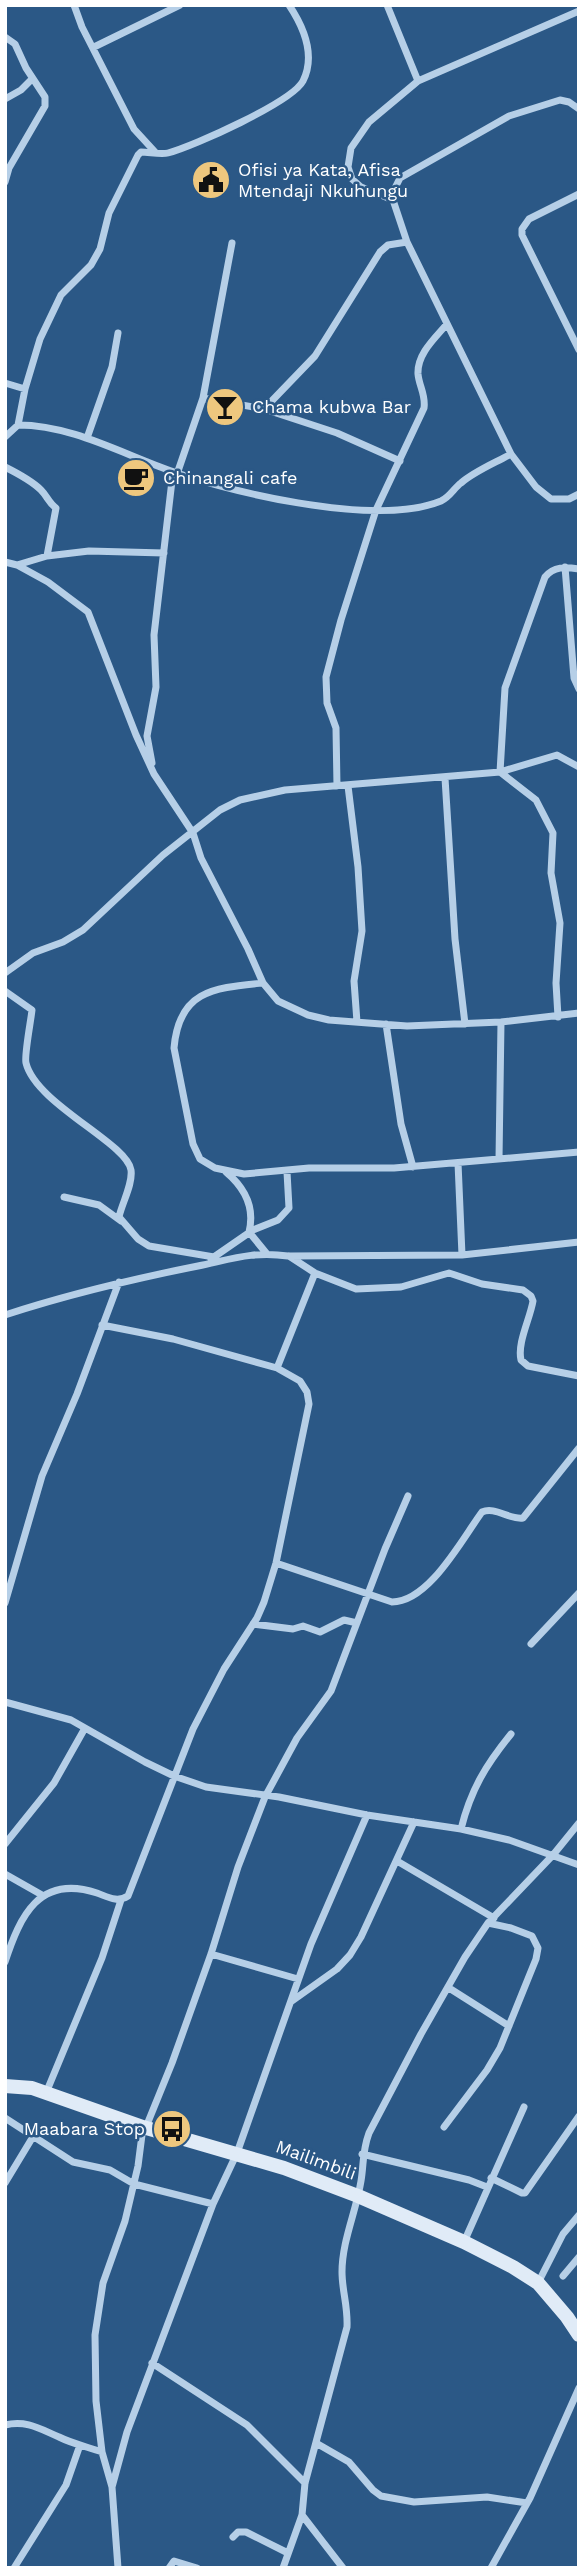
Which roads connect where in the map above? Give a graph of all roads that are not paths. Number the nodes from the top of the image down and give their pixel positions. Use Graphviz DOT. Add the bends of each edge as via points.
graph roads {
  1 [pos="74,5"];
  2 [pos="180,5"];
  3 [pos="289,5"];
  4 [pos="387,5"];
  5 [pos="579,11"];
  6 [pos="6,36"];
  7 [pos="94,47"];
  8 [pos="32,79"];
  9 [pos="418,81"];
  10 [pos="5,99"];
  11 [pos="579,109"];
  12 [pos="156,153"];
  13 [pos="5,182"];
  14 [pos="579,194"];
  15 [pos="393,200"];
  16 [pos="407,242"];
  17 [pos="232,243"];
  18 [pos="447,324"];
  19 [pos="118,333"];
  20 [pos="579,350"];
  21 [pos="5,383"];
  22 [pos="25,389"];
  23 [pos="203,398"];
  24 [pos="264,409"];
  25 [pos="18,425"];
  26 [pos="5,437"];
  27 [pos="87,438"];
  28 [pos="511,454"];
  29 [pos="400,461"];
  30 [pos="5,467"];
  31 [pos="175,473"];
  32 [pos="579,494"];
  33 [pos="376,510"];
  34 [pos="164,553"];
  35 [pos="47,556"];
  36 [pos="5,562"];
  37 [pos="17,565"];
  38 [pos="565,567"];
  39 [pos="579,569"];
  40 [pos="579,690"];
  41 [pos="579,767"];
  42 [pos="500,772"];
  43 [pos="155,774"];
  44 [pos="445,778"];
  45 [pos="337,786"];
  46 [pos="348,786"];
  47 [pos="193,833"];
  48 [pos="5,973"];
  49 [pos="262,983"];
  50 [pos="5,991"];
  51 [pos="579,1013"];
  52 [pos="558,1017"];
  53 [pos="357,1022"];
  54 [pos="501,1022"];
  55 [pos="386,1024"];
  56 [pos="465,1024"];
  57 [pos="579,1152"];
  58 [pos="499,1159"];
  59 [pos="458,1163"];
  60 [pos="413,1167"];
  61 [pos="223,1169"];
  62 [pos="287,1172"];
  63 [pos="64,1197"];
  64 [pos="127,1225"];
  65 [pos="249,1232"];
  66 [pos="579,1242"];
  67 [pos="267,1254"];
  68 [pos="462,1255"];
  69 [pos="288,1256"];
  70 [pos="214,1257"];
  71 [pos="202,1265"];
  72 [pos="315,1273"];
  73 [pos="119,1282"];
  74 [pos="5,1315"];
  75 [pos="102,1325"];
  76 [pos="277,1368"];
  77 [pos="579,1376"];
  78 [pos="579,1448"];
  79 [pos="408,1496"];
  80 [pos="276,1563"];
  81 [pos="579,1593"];
  82 [pos="368,1594"];
  83 [pos="6,1599"];
  84 [pos="357,1623"];
  85 [pos="253,1624"];
  86 [pos="531,1644"];
  87 [pos="5,1702"];
  88 [pos="85,1728"];
  89 [pos="511,1734"];
  90 [pos="174,1776"];
  91 [pos="265,1797"];
  92 [pos="367,1815"];
  93 [pos="414,1822"];
  94 [pos="578,1824"];
  95 [pos="461,1829"];
  96 [pos="5,1844"];
  97 [pos="554,1855"];
  98 [pos="397,1861"];
  99 [pos="579,1865"];
  100 [pos="5,1874"];
  101 [pos="41,1895"];
  102 [pos="121,1900"];
  103 [pos="491,1920"];
  104 [pos="211,1954"];
  105 [pos="5,1962"];
  106 [pos="298,1979"];
  107 [pos="449,1988"];
  108 [pos="292,2001"];
  109 [pos="509,2025"];
  110 [pos="5,2086"];
  111 [pos="46,2093"];
  112 [pos="524,2106"];
  113 [pos="579,2116"];
  114 [pos="5,2118"];
  115 [pos="145,2127"];
  116 [pos="444,2127"];
  117 [pos="34,2135"];
  118 [pos="237,2153"];
  119 [pos="362,2154"];
  120 [pos="491,2178"];
  121 [pos="5,2183"];
  122 [pos="134,2183"];
  123 [pos="488,2187"];
  124 [pos="358,2196"];
  125 [pos="213,2204"];
  126 [pos="579,2215"];
  127 [pos="464,2242"];
  128 [pos="579,2257"];
  129 [pos="563,2276"];
  130 [pos="538,2283"];
  131 [pos="579,2335"];
  132 [pos="152,2363"];
  133 [pos="579,2388"];
  134 [pos="5,2426"];
  135 [pos="316,2443"];
  136 [pos="80,2445"];
  137 [pos="102,2452"];
  138 [pos="306,2483"];
  139 [pos="112,2487"];
  140 [pos="527,2503"];
  141 [pos="302,2515"];
  142 [pos="233,2537"];
  143 [pos="288,2553"];
  144 [pos="13,2568"];
  145 [pos="118,2568"];
  146 [pos="169,2568"];
  147 [pos="197,2568"];
  148 [pos="283,2568"];
  149 [pos="344,2568"];
  150 [pos="491,2568"];
  1 -- 7 [label="street"];
  2 -- 7 [label="street"];
  3 -- 12 [label="street" via="300,22 309,58 295,92 225,129 165,155"];
  4 -- 9 [label="street"];
  5 -- 9 [label="street"];
  6 -- 8 [label="street" via="15,44"];
  7 -- 12 [label="street" via="134,129"];
  8 -- 10 [label="street"];
  8 -- 13 [label="street" via="45,97 45,106"];
  9 -- 15 [label="street" via="369,122 351,148 348,167 352,179"];
  11 -- 15 [label="street" via="560,100 509,116 400,178"];
  12 -- 22 [label="street" via="138,155 109,213 100,249 58,301 40,339"];
  14 -- 20 [label="street" via="529,219 522,229"];
  15 -- 16 [label="street"];
  16 -- 18 [label="street"];
  16 -- 24 [label="street" via="388,245 380,252 315,356"];
  17 -- 23 [label="street"];
  18 -- 28 [label="street"];
  18 -- 29 [label="street" via="420,362 424,408"];
  19 -- 27 [label="street" via="112,367"];
  21 -- 22 [label="street"];
  22 -- 25 [label="street"];
  23 -- 24 [label="street"];
  23 -- 31 [label="street"];
  24 -- 29 [label="street" via="337,433"];
  25 -- 26 [label="street"];
  25 -- 27 [label="street" via="37,425"];
  27 -- 31 [label="street"];
  28 -- 32 [label="street" via="551,499"];
  28 -- 33 [label="street" via="461,482 444,500"];
  29 -- 33 [label="street"];
  30 -- 35 [label="street" via="42,491 56,508"];
  31 -- 33 [label="street" via="285,500"];
  31 -- 34 [label="street"];
  33 -- 45 [label="street" via="326,677 327,702 336,728"];
  34 -- 35 [label="street" via="89,551"];
  34 -- 43 [label="street" via="154,635 156,687 147,736"];
  35 -- 37 [label="street"];
  36 -- 37 [label="street"];
  37 -- 43 [label="street" via="88,612"];
  38 -- 39 [label="street"];
  38 -- 40 [label="street" via="574,678"];
  38 -- 42 [label="street" via="549,572 541,585 505,688"];
  41 -- 42 [label="street" via="557,755"];
  42 -- 44 [label="street"];
  42 -- 52 [label="street" via="536,800 553,833 551,873 560,923"];
  43 -- 47 [label="street"];
  44 -- 46 [label="street"];
  44 -- 56 [label="street"];
  45 -- 46 [label="street"];
  45 -- 47 [label="street" via="240,800"];
  46 -- 53 [label="street" via="362,931 354,981"];
  47 -- 48 [label="street" via="83,930 33,953"];
  47 -- 49 [label="street"];
  49 -- 53 [label="street" via="278,1001 308,1015"];
  49 -- 61 [label="street" via="225,987 199,996 185,1009 175,1037 193,1144 200,1158"];
  50 -- 64 [label="street" via="32,1010 25,1062 36,1083 128,1163 131,1172 119,1217"];
  51 -- 52 [label="street"];
  52 -- 54 [label="street"];
  53 -- 55 [label="street"];
  54 -- 56 [label="street"];
  54 -- 58 [label="street"];
  55 -- 56 [label="street"];
  55 -- 60 [label="street" via="401,1124"];
  57 -- 58 [label="street"];
  58 -- 59 [label="street"];
  59 -- 60 [label="street"];
  59 -- 68 [label="street"];
  60 -- 62 [label="street"];
  61 -- 62 [label="street" via="244,1174"];
  61 -- 65 [label="street" via="249,1201"];
  62 -- 65 [label="street" via="289,1208 278,1220"];
  63 -- 64 [label="street" via="99,1205"];
  64 -- 70 [label="street" via="149,1246"];
  65 -- 67 [label="street"];
  65 -- 70 [label="street"];
  66 -- 68 [label="street"];
  67 -- 69 [label="street"];
  67 -- 71 [label="street" via="232,1256"];
  68 -- 69 [label="street"];
  69 -- 72 [label="street"];
  70 -- 71 [label="street"];
  71 -- 73 [label="street"];
  72 -- 76 [label="street"];
  72 -- 77 [label="street" via="364,1290 401,1287 449,1273 523,1290 533,1301 519,1348 521,1360 528,1366"];
  73 -- 74 [label="street"];
  73 -- 75 [label="street"];
  75 -- 76 [label="street"];
  75 -- 83 [label="street" via="42,1476"];
  76 -- 80 [label="street" via="300,1381 309,1404"];
  78 -- 82 [label="street" via="523,1518 482,1511 444,1565 409,1599 392,1602"];
  79 -- 82 [label="street"];
  80 -- 82 [label="street"];
  80 -- 85 [label="street"];
  81 -- 86 [label="street"];
  82 -- 84 [label="street"];
  84 -- 85 [label="street" via="344,1620 320,1632 303,1626"];
  84 -- 91 [label="street" via="331,1691 296,1738"];
  85 -- 90 [label="street" via="218,1680"];
  87 -- 88 [label="street"];
  88 -- 90 [label="street"];
  88 -- 96 [label="street" via="54,1783"];
  89 -- 95 [label="street" via="479,1778"];
  90 -- 91 [label="street" via="206,1787"];
  90 -- 102 [label="street" via="128,1896"];
  91 -- 92 [label="street"];
  91 -- 104 [label="street"];
  92 -- 93 [label="street"];
  92 -- 106 [label="street"];
  93 -- 95 [label="street"];
  93 -- 98 [label="street"];
  94 -- 97 [label="street"];
  95 -- 97 [label="street"];
  97 -- 99 [label="street"];
  97 -- 103 [label="street"];
  98 -- 103 [label="street"];
  98 -- 108 [label="street" via="350,1955"];
  100 -- 101 [label="street"];
  101 -- 102 [label="street" via="71,1887"];
  101 -- 105 [label="street" via="20,1925"];
  102 -- 111 [label="street"];
  103 -- 107 [label="street"];
  103 -- 109 [label="street" via="532,1936 538,1948"];
  104 -- 106 [label="street"];
  104 -- 115 [label="street"];
  106 -- 108 [label="street"];
  107 -- 109 [label="street"];
  107 -- 119 [label="street" via="369,2133"];
  108 -- 118 [label="street"];
  109 -- 116 [label="street" via="487,2070"];
  110 -- 111 [label="street, Mailimbili"];
  111 -- 115 [label="street, Mailimbili"];
  112 -- 120 [label="street"];
  113 -- 120 [label="street" via="525,2193"];
  114 -- 117 [label="street"];
  115 -- 118 [label="street, Mailimbili"];
  115 -- 122 [label="street"];
  117 -- 121 [label="street"];
  117 -- 122 [label="street" via="73,2162 110,2170"];
  118 -- 124 [label="street, Mailimbili"];
  118 -- 125 [label="street"];
  119 -- 123 [label="street"];
  119 -- 124 [label="street"];
  120 -- 123 [label="street"];
  122 -- 125 [label="street"];
  122 -- 137 [label="street" via="103,2283 94,2335"];
  123 -- 127 [label="street"];
  124 -- 127 [label="street, Mailimbili"];
  124 -- 135 [label="street" via="343,2257 347,2327"];
  125 -- 132 [label="street"];
  126 -- 130 [label="street" via="563,2234"];
  127 -- 130 [label="street, Mailimbili"];
  128 -- 129 [label="street"];
  130 -- 131 [label="street, Mailimbili"];
  132 -- 138 [label="street" via="247,2425"];
  132 -- 139 [label="street"];
  133 -- 140 [label="street"];
  134 -- 136 [label="street" via="18,2422 35,2426"];
  135 -- 138 [label="street"];
  135 -- 140 [label="street" via="349,2462 381,2496 414,2502 487,2497"];
  136 -- 137 [label="street"];
  136 -- 144 [label="street" via="66,2485"];
  137 -- 139 [label="street"];
  138 -- 141 [label="street"];
  139 -- 145 [label="street"];
  140 -- 150 [label="street"];
  141 -- 143 [label="street"];
  141 -- 149 [label="street"];
  142 -- 143 [label="street" via="246,2532"];
  143 -- 148 [label="street"];
  146 -- 147 [label="street" via="174,2561"];
}
